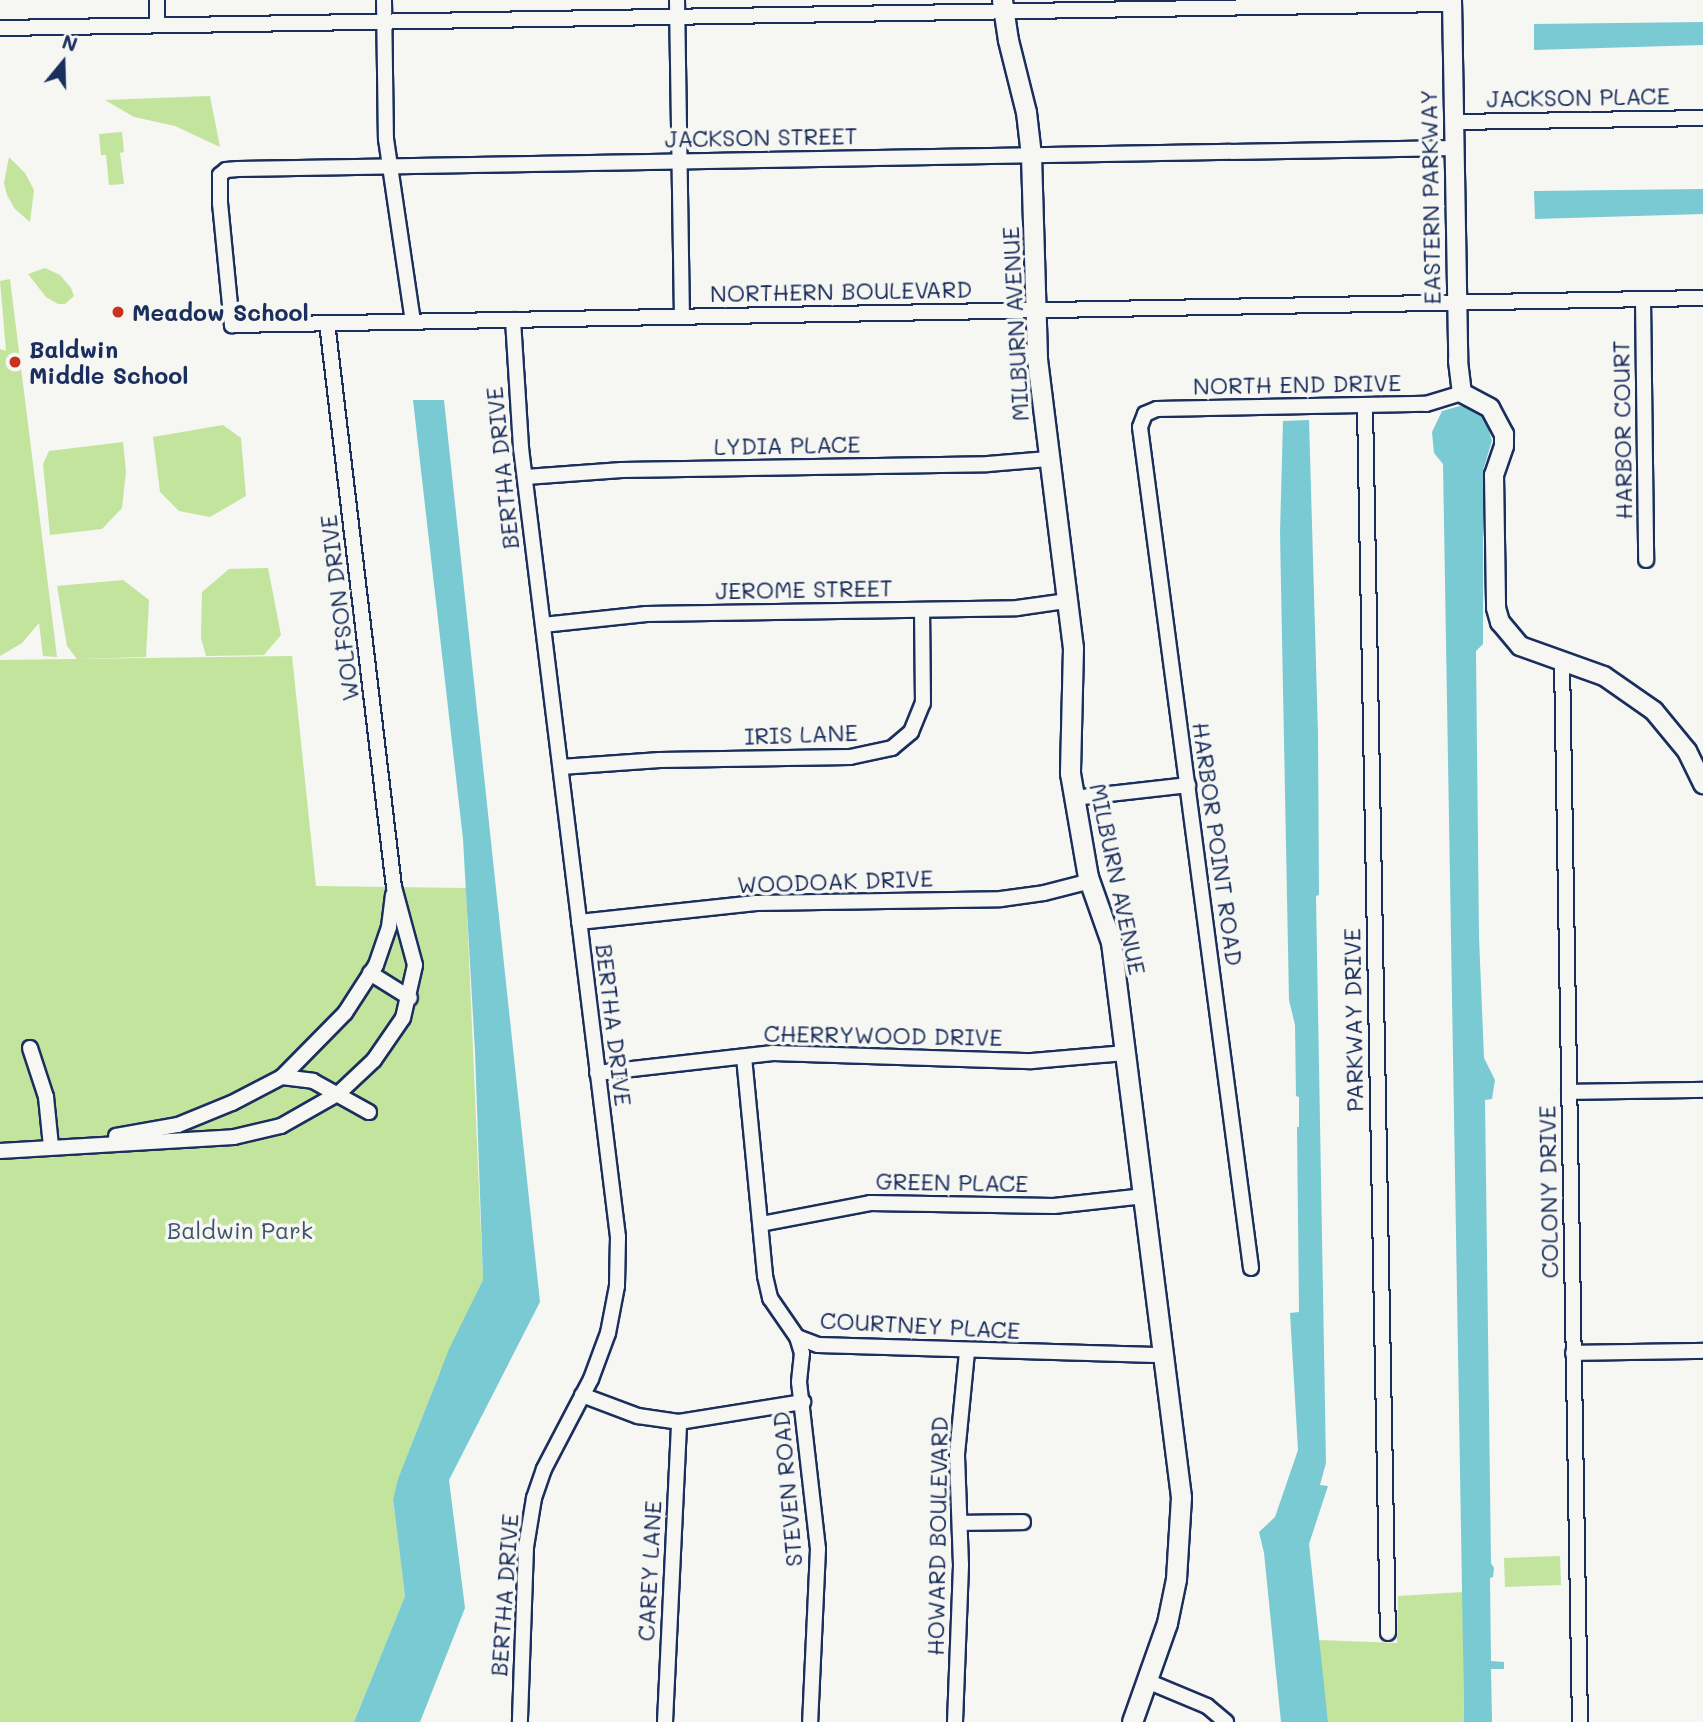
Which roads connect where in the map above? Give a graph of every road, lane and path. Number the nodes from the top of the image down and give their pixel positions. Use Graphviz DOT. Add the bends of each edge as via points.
graph roads {
  1 [pos="157,0"];
  2 [pos="384,0"];
  3 [pos="677,0"];
  4 [pos="1452,2"];
  5 [pos="1003,6"];
  6 [pos="677,17"];
  7 [pos="384,21"];
  8 [pos="157,25"];
  9 [pos="0,28"];
  10 [pos="1703,118"];
  11 [pos="1454,122"];
  12 [pos="1455,148"];
  13 [pos="1031,155"];
  14 [pos="679,162"];
  15 [pos="390,167"];
  16 [pos="1703,298"];
  17 [pos="1643,299"];
  18 [pos="1457,302"];
  19 [pos="1036,310"];
  20 [pos="682,317"];
  21 [pos="513,320"];
  22 [pos="414,321"];
  23 [pos="327,323"];
  24 [pos="232,325"];
  25 [pos="1462,393"];
  26 [pos="1365,406"];
  27 [pos="1140,427"];
  28 [pos="1048,459"];
  29 [pos="526,477"];
  30 [pos="1647,560"];
  31 [pos="1066,601"];
  32 [pos="922,610"];
  33 [pos="543,625"];
  34 [pos="1562,661"];
  35 [pos="561,767"];
  36 [pos="1703,784"];
  37 [pos="1188,785"];
  38 [pos="1074,798"];
  39 [pos="1091,881"];
  40 [pos="394,887"];
  41 [pos="579,922"];
  42 [pos="370,973"];
  43 [pos="410,998"];
  44 [pos="30,1048"];
  45 [pos="1126,1053"];
  46 [pos="744,1057"];
  47 [pos="597,1073"];
  48 [pos="282,1077"];
  49 [pos="1703,1090"];
  50 [pos="1569,1092"];
  51 [pos="339,1093"];
  52 [pos="369,1112"];
  53 [pos="57,1146"];
  54 [pos="0,1151"];
  55 [pos="1144,1196"];
  56 [pos="761,1224"];
  57 [pos="1251,1268"];
  58 [pos="797,1337"];
  59 [pos="1703,1351"];
  60 [pos="967,1352"];
  61 [pos="1573,1353"];
  62 [pos="1164,1355"];
  63 [pos="582,1395"];
  64 [pos="803,1402"];
  65 [pos="679,1422"];
  66 [pos="1023,1522"];
  67 [pos="960,1523"];
  68 [pos="1388,1633"];
  69 [pos="1147,1681"];
  70 [pos="520,1722"];
  71 [pos="665,1722"];
  72 [pos="810,1722"];
  73 [pos="955,1722"];
  74 [pos="1132,1722"];
  75 [pos="1226,1722"];
  76 [pos="1580,1722"];
  1 -- 8 [label="street"];
  2 -- 7 [label="street"];
  3 -- 6 [label="street"];
  4 -- 5 [label="street"];
  4 -- 11 [label="street, EASTERN PARKWAY"];
  5 -- 6 [label="street"];
  5 -- 13 [label="main road, MILBURN AVENUE"];
  6 -- 7 [label="street"];
  6 -- 14 [label="street"];
  7 -- 8 [label="street"];
  7 -- 15 [label="street"];
  8 -- 9 [label="street"];
  10 -- 11 [label="street, JACKSON PLACE"];
  11 -- 12 [label="street, EASTERN PARKWAY"];
  12 -- 13 [label="street, JACKSON STREET"];
  12 -- 18 [label="street, EASTERN PARKWAY"];
  13 -- 14 [label="street, JACKSON STREET"];
  13 -- 19 [label="main road, MILBURN AVENUE"];
  14 -- 15 [label="street, JACKSON STREET"];
  14 -- 20 [label="street"];
  15 -- 22 [label="street"];
  15 -- 24 [label="street, JACKSON STREET" via="238,169 220,175"];
  16 -- 17 [label="street, NORTHERN BOULEVARD"];
  17 -- 18 [label="street, NORTHERN BOULEVARD"];
  17 -- 30 [label="street, HARBOR COURT"];
  18 -- 19 [label="street, NORTHERN BOULEVARD"];
  18 -- 25 [label="street, EASTERN PARKWAY"];
  19 -- 20 [label="street, NORTHERN BOULEVARD"];
  19 -- 28 [label="main road, MILBURN AVENUE"];
  20 -- 21 [label="street, NORTHERN BOULEVARD"];
  21 -- 22 [label="street, NORTHERN BOULEVARD"];
  21 -- 29 [label="street, BERTHA DRIVE"];
  22 -- 23 [label="street, NORTHERN BOULEVARD"];
  23 -- 24 [label="street, NORTHERN BOULEVARD"];
  23 -- 40 [label="street, WOLFSON DRIVE"];
  25 -- 26 [label="street, NORTH END DRIVE" via="1426,404"];
  25 -- 34 [label="street" via="1490,408 1504,434 1494,475 1500,622 1520,646"];
  26 -- 27 [label="street, NORTH END DRIVE" via="1157,409 1145,414"];
  26 -- 68 [label="street, PARKWAY DRIVE"];
  27 -- 37 [label="street, HARBOR POINT ROAD"];
  28 -- 29 [label="street, LYDIA PLACE" via="622,470"];
  28 -- 31 [label="main road, MILBURN AVENUE"];
  29 -- 33 [label="street, BERTHA DRIVE"];
  31 -- 32 [label="street, JEROME STREET" via="1017,608"];
  31 -- 38 [label="main road, MILBURN AVENUE" via="1073,648 1068,742"];
  32 -- 33 [label="street, JEROME STREET" via="646,614"];
  32 -- 35 [label="street, IRIS LANE" via="923,703 911,732 892,748 850,757 660,760"];
  33 -- 35 [label="street, BERTHA DRIVE"];
  34 -- 36 [label="street" via="1604,676 1654,711 1687,751"];
  34 -- 50 [label="street, COLONY DRIVE"];
  35 -- 41 [label="street, BERTHA DRIVE"];
  37 -- 38 [label="street"];
  37 -- 57 [label="street, HARBOR POINT ROAD"];
  38 -- 39 [label="main road, MILBURN AVENUE"];
  39 -- 41 [label="street, WOODOAK DRIVE" via="1001,899 756,903"];
  39 -- 45 [label="main road, MILBURN AVENUE" via="1111,942"];
  40 -- 42 [label="street, WOLFSON DRIVE" via="389,927"];
  40 -- 43 [label="street, WOLFSON DRIVE" via="415,965"];
  41 -- 47 [label="street, BERTHA DRIVE"];
  42 -- 43 [label="street"];
  42 -- 48 [label="street, WOLFSON DRIVE" via="345,1013"];
  43 -- 51 [label="street, WOLFSON DRIVE" via="389,1040"];
  44 -- 53 [label="street"];
  45 -- 46 [label="street, CHERRYWOOD DRIVE" via="1032,1061 796,1053"];
  45 -- 55 [label="main road, MILBURN AVENUE"];
  46 -- 47 [label="street, CHERRYWOOD DRIVE"];
  46 -- 56 [label="street, COURTNEY PLACE"];
  47 -- 63 [label="street, BERTHA DRIVE" via="618,1237 617,1286 608,1333"];
  48 -- 51 [label="street" via="313,1081"];
  48 -- 53 [label="street, WOLFSON DRIVE" via="178,1125"];
  49 -- 50 [label="street"];
  50 -- 61 [label="street, COLONY DRIVE"];
  51 -- 52 [label="street"];
  51 -- 53 [label="street, WOLFSON DRIVE" via="281,1126 234,1137"];
  53 -- 54 [label="street"];
  55 -- 56 [label="street, GREEN PLACE" via="1054,1206 870,1203"];
  55 -- 62 [label="main road, MILBURN AVENUE"];
  56 -- 58 [label="street, COURTNEY PLACE" via="770,1298"];
  58 -- 60 [label="street, COURTNEY PLACE" via="818,1345"];
  58 -- 64 [label="street, STEVEN ROAD" via="802,1353 799,1382"];
  59 -- 61 [label="street"];
  60 -- 62 [label="street, COURTNEY PLACE"];
  60 -- 67 [label="street, HOWARD BOULEVARD" via="957,1454"];
  61 -- 76 [label="street, COLONY DRIVE"];
  62 -- 69 [label="main road, MILBURN AVENUE" via="1176,1435 1181,1532 1167,1623"];
  63 -- 65 [label="street" via="638,1416"];
  63 -- 70 [label="street, BERTHA DRIVE" via="559,1435 534,1498 526,1547"];
  64 -- 65 [label="street"];
  64 -- 72 [label="street, STEVEN ROAD" via="818,1549"];
  65 -- 71 [label="street, CAREY LANE"];
  66 -- 67 [label="street"];
  67 -- 73 [label="street, HOWARD BOULEVARD"];
  69 -- 74 [label="main road, MILBURN AVENUE"];
  69 -- 75 [label="street" via="1207,1706"];
}
